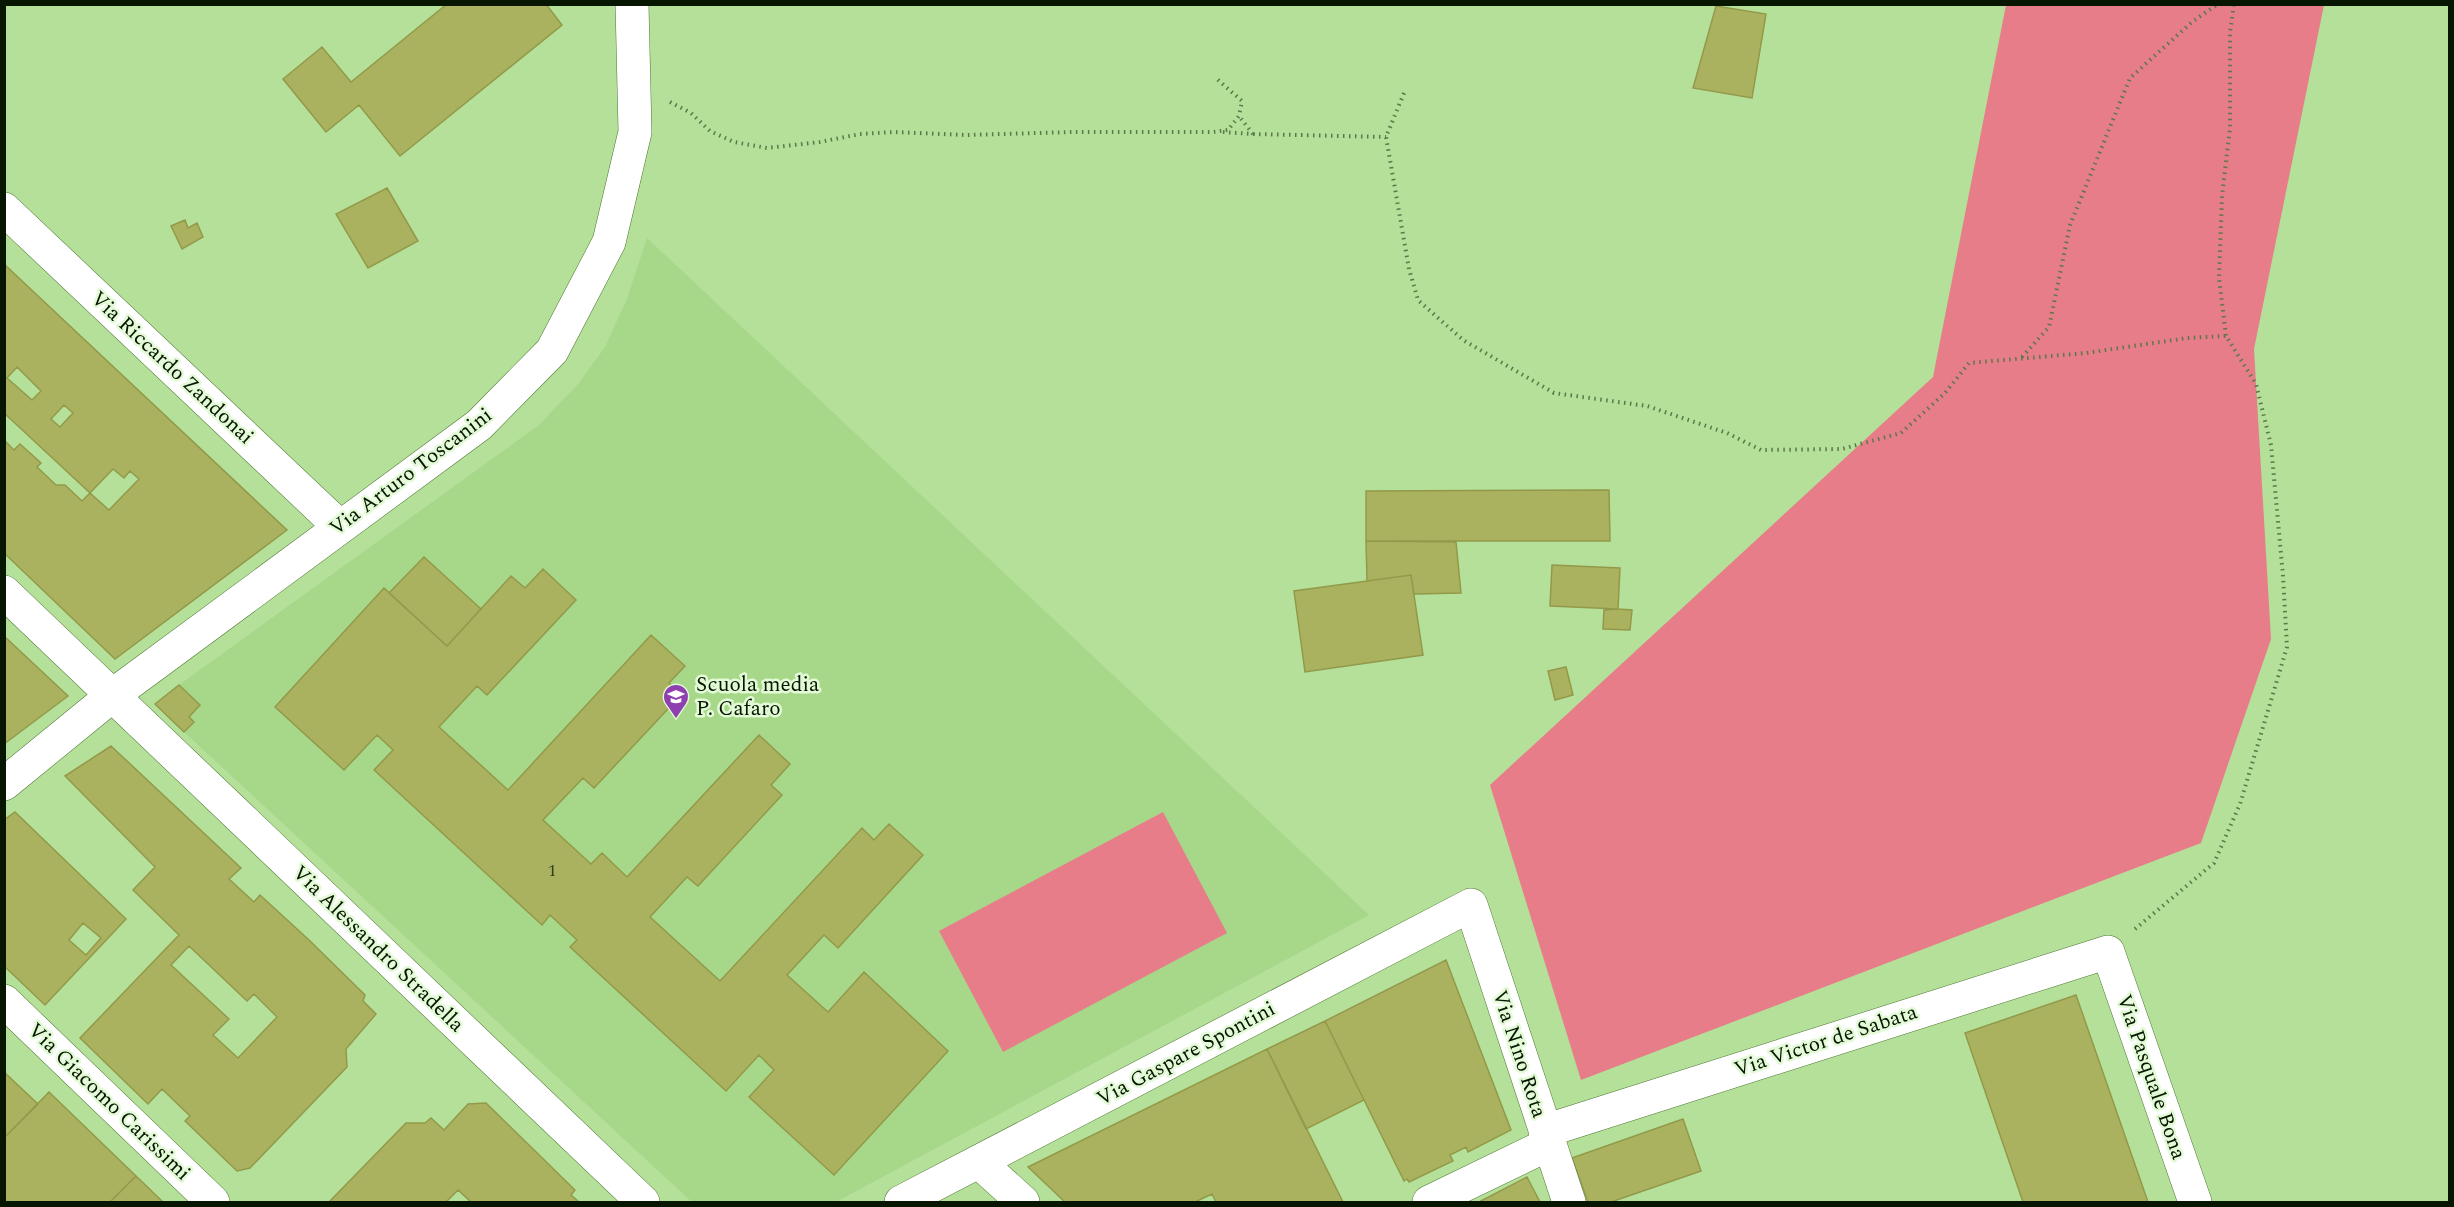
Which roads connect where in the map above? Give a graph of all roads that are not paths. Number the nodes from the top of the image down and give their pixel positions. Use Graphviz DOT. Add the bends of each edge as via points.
graph roads {
  1 [pos="632,4"];
  2 [pos="4,209"];
  3 [pos="340,527"];
  4 [pos="4,592"];
  5 [pos="113,695"];
  6 [pos="4,784"];
  7 [pos="1471,905"];
  8 [pos="2108,952"];
  9 [pos="4,1001"];
  10 [pos="1547,1137"];
  11 [pos="980,1162"];
  12 [pos="213,1203"];
  13 [pos="643,1203"];
  14 [pos="901,1203"];
  15 [pos="1023,1203"];
  16 [pos="1429,1203"];
  17 [pos="1569,1203"];
  18 [pos="2194,1203"];
  1 -- 3 [label="street, Via Arturo Toscanini" via="635,132 609,242 552,351 479,425"];
  2 -- 3 [label="street, Via Riccardo Zandonai"];
  3 -- 5 [label="street, Via Arturo Toscanini"];
  4 -- 5 [label="street, Via Alessandro Stradella"];
  5 -- 6 [label="street, Via Arturo Toscanini"];
  5 -- 13 [label="street, Via Alessandro Stradella"];
  7 -- 10 [label="street, Via Nino Rota"];
  7 -- 11 [label="street, Via Gaspare Spontini"];
  8 -- 10 [label="street, Via Victor de Sabata"];
  8 -- 18 [label="street, Via Pasquale Bona"];
  9 -- 12 [label="street, Via Giacomo Carissimi"];
  10 -- 16 [label="street, Via Victor de Sabata"];
  10 -- 17 [label="street, Via Nino Rota"];
  11 -- 14 [label="street, Via Gaspare Spontini"];
  11 -- 15 [label="street"];
}
